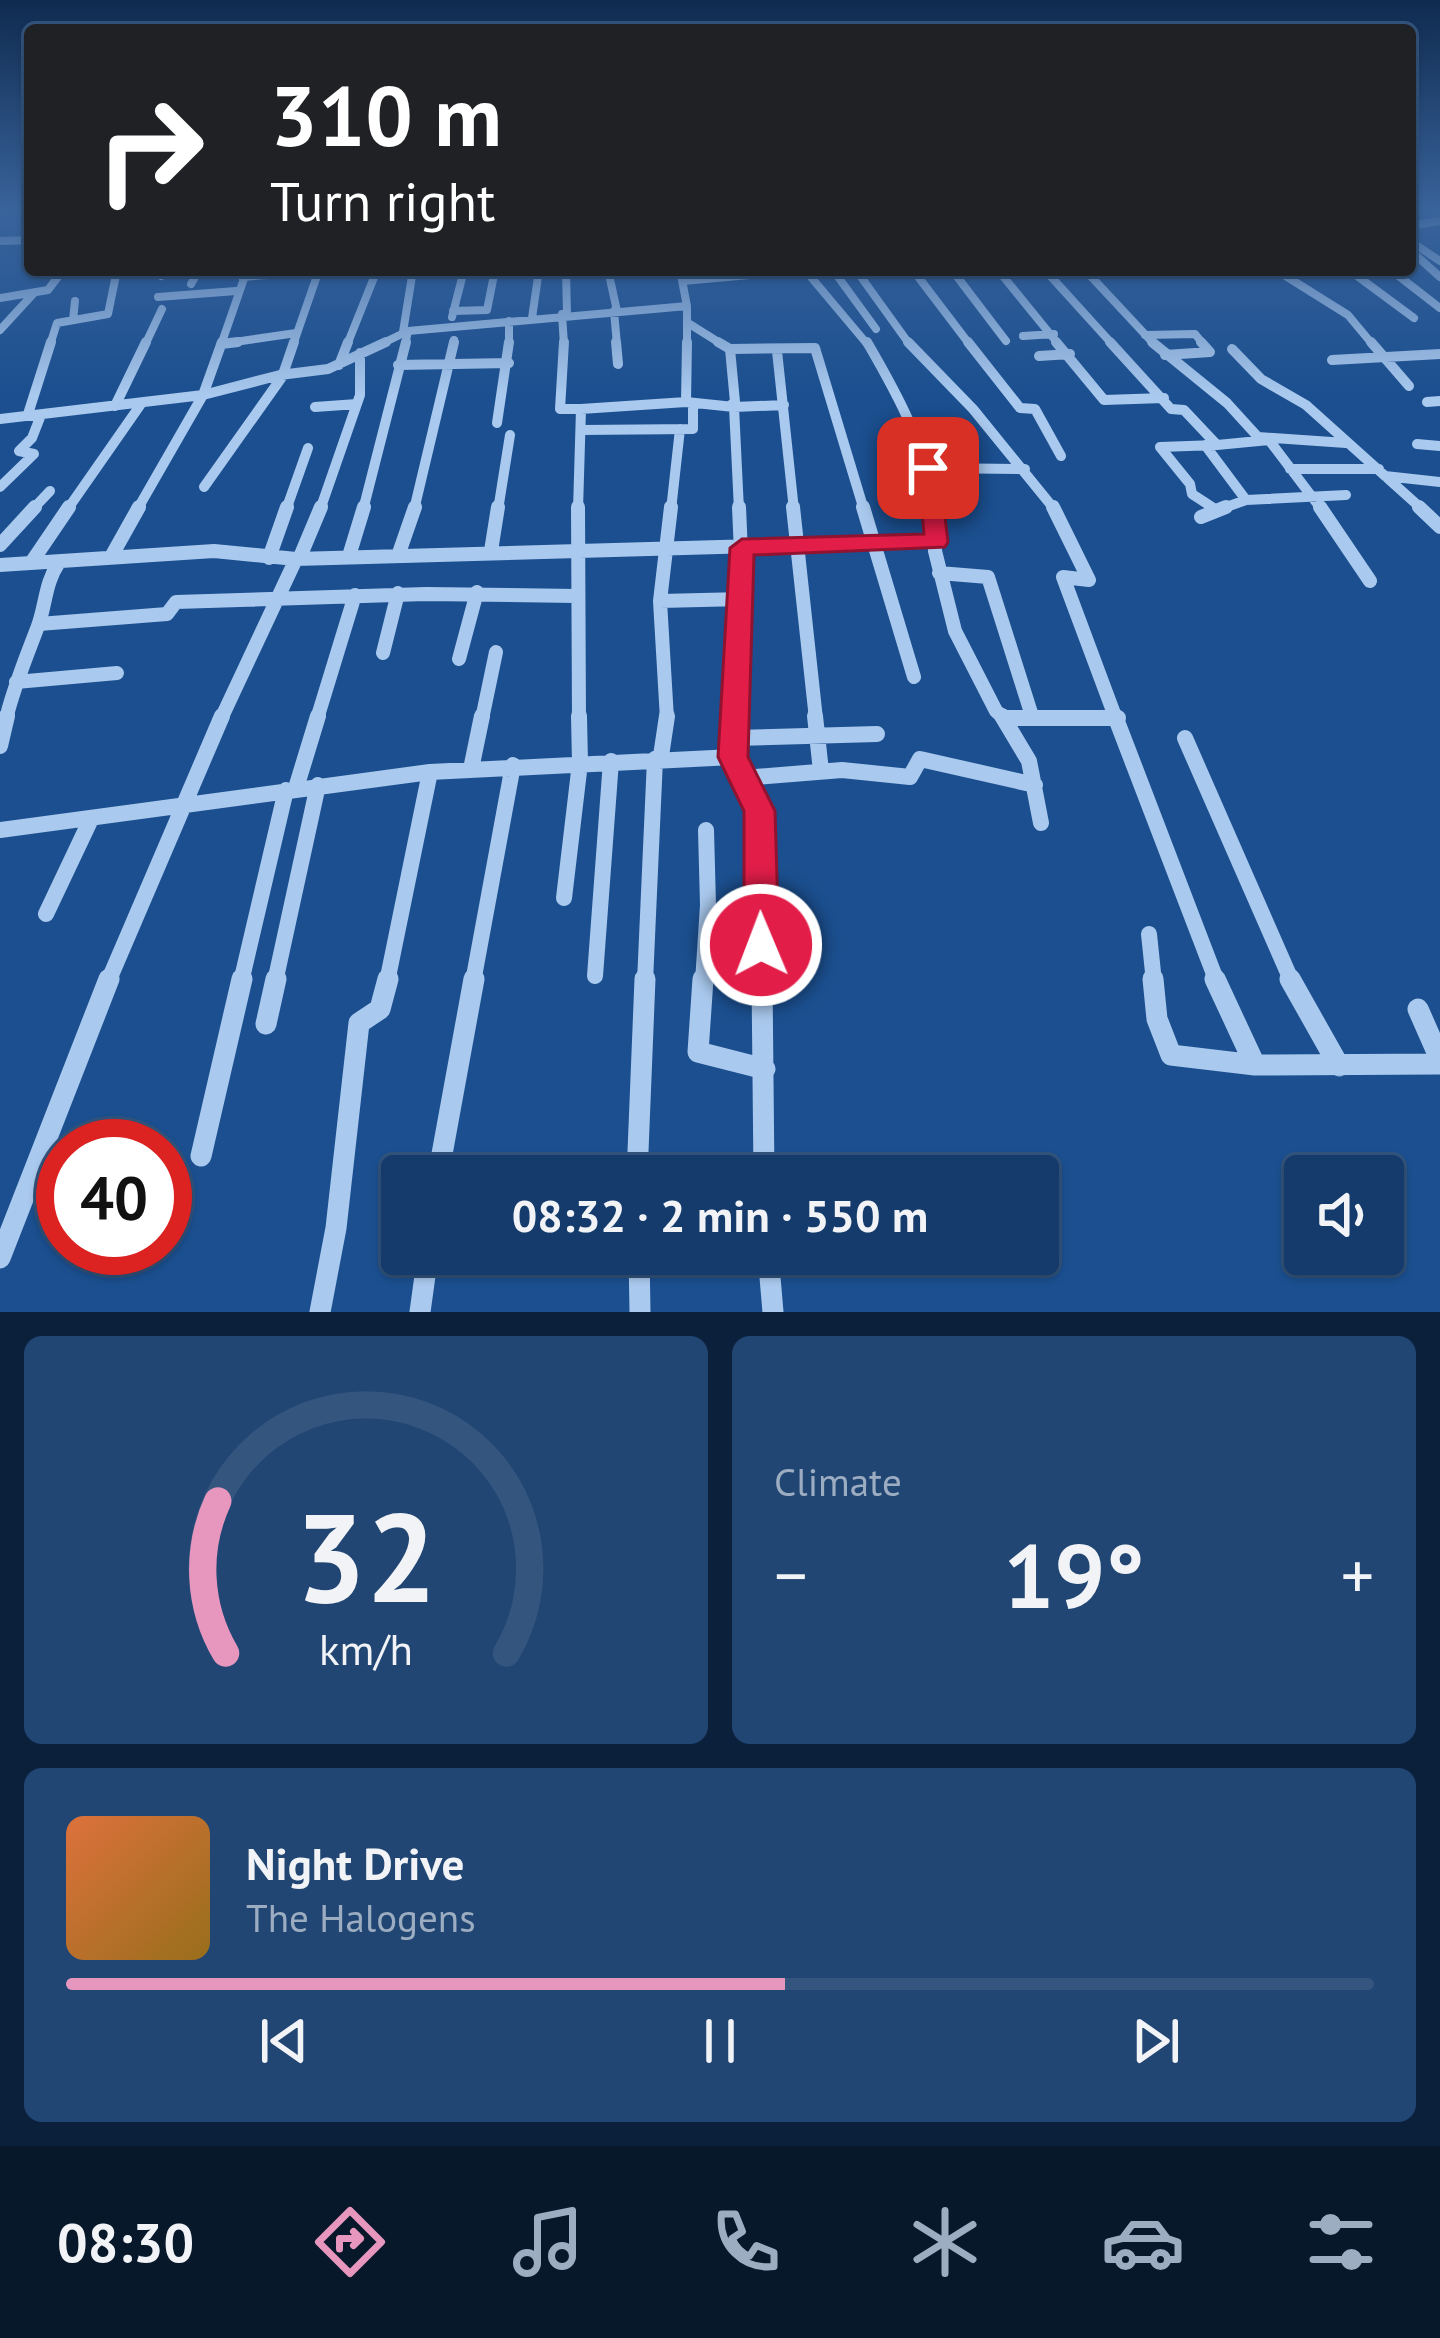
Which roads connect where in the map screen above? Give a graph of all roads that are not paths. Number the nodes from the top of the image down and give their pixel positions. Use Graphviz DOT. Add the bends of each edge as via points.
graph roads {
  1 [pos="60,276"];
  2 [pos="116,276"];
  3 [pos="196,276"];
  4 [pos="243,276"];
  5 [pos="316,276"];
  6 [pos="375,276"];
  7 [pos="412,276"];
  8 [pos="462,276"];
  9 [pos="494,276"];
  10 [pos="537,276"];
  11 [pos="566,276"];
  12 [pos="609,276"];
  13 [pos="682,276"];
  14 [pos="810,276"];
  15 [pos="837,276"];
  16 [pos="860,276"];
  17 [pos="918,276"];
  18 [pos="957,276"];
  19 [pos="1003,276"];
  20 [pos="1052,276"];
  21 [pos="1091,276"];
  22 [pos="1286,276"];
  23 [pos="1357,276"];
  24 [pos="1399,276"];
  25 [pos="191,284"];
  26 [pos="236,291"];
  27 [pos="34,292"];
  28 [pos="158,297"];
  29 [pos="0,298"];
  30 [pos="75,301"];
  31 [pos="1440,308"];
  32 [pos="162,309"];
  33 [pos="453,311"];
  34 [pos="616,311"];
  35 [pos="565,314"];
  36 [pos="688,315"];
  37 [pos="532,318"];
  38 [pos="1414,318"];
  39 [pos="73,320"];
  40 [pos="509,321"];
  41 [pos="450,326"];
  42 [pos="876,329"];
  43 [pos="0,330"];
  44 [pos="406,332"];
  45 [pos="296,333"];
  46 [pos="1054,334"];
  47 [pos="1145,335"];
  48 [pos="1024,336"];
  49 [pos="454,340"];
  50 [pos="1006,341"];
  51 [pos="221,344"];
  52 [pos="730,349"];
  53 [pos="1232,349"];
  54 [pos="777,351"];
  55 [pos="360,353"];
  56 [pos="1070,354"];
  57 [pos="1440,354"];
  58 [pos="1040,356"];
  59 [pos="1165,356"];
  60 [pos="1382,357"];
  61 [pos="1332,360"];
  62 [pos="448,363"];
  63 [pos="509,363"];
  64 [pos="619,364"];
  65 [pos="339,365"];
  66 [pos="398,365"];
  67 [pos="280,375"];
  68 [pos="1409,386"];
  69 [pos="203,395"];
  70 [pos="1164,398"];
  71 [pos="690,403"];
  72 [pos="141,404"];
  73 [pos="357,404"];
  74 [pos="784,405"];
  75 [pos="115,406"];
  76 [pos="315,406"];
  77 [pos="733,406"];
  78 [pos="581,409"];
  79 [pos="34,414"];
  80 [pos="0,419"];
  81 [pos="497,423"];
  82 [pos="953,428"];
  83 [pos="680,429"];
  84 [pos="581,430"];
  85 [pos="510,435"];
  86 [pos="50,439"];
  87 [pos="1269,440"];
  88 [pos="29,441"];
  89 [pos="1346,443"];
  90 [pos="1417,444"];
  91 [pos="1211,445"];
  92 [pos="1440,446"];
  93 [pos="308,448"];
  94 [pos="1061,456"];
  95 [pos="968,467"];
  96 [pos="928,468"];
  97 [pos="1025,469"];
  98 [pos="1291,469"];
  99 [pos="1382,473"];
  100 [pos="1440,482"];
  101 [pos="0,487"];
  102 [pos="204,487"];
  103 [pos="50,491"];
  104 [pos="1346,495"];
  105 [pos="1246,500"];
  106 [pos="1313,500"];
  107 [pos="1215,509"];
  108 [pos="1202,517"];
  109 [pos="1440,527"];
  110 [pos="876,542"];
  111 [pos="936,542"];
  112 [pos="0,545"];
  113 [pos="742,548"];
  114 [pos="798,548"];
  115 [pos="576,549"];
  116 [pos="664,549"];
  117 [pos="490,551"];
  118 [pos="399,553"];
  119 [pos="349,556"];
  120 [pos="111,557"];
  121 [pos="269,558"];
  122 [pos="298,558"];
  123 [pos="59,562"];
  124 [pos="31,563"];
  125 [pos="0,566"];
  126 [pos="939,573"];
  127 [pos="1370,581"];
  128 [pos="477,592"];
  129 [pos="398,593"];
  130 [pos="356,595"];
  131 [pos="576,596"];
  132 [pos="743,599"];
  133 [pos="660,601"];
  134 [pos="275,602"];
  135 [pos="39,624"];
  136 [pos="496,652"];
  137 [pos="383,653"];
  138 [pos="459,659"];
  139 [pos="0,669"];
  140 [pos="17,674"];
  141 [pos="117,674"];
  142 [pos="914,677"];
  143 [pos="1007,718"];
  144 [pos="1118,718"];
  145 [pos="1034,719"];
  146 [pos="816,734"];
  147 [pos="877,734"];
  148 [pos="736,738"];
  149 [pos="1185,738"];
  150 [pos="0,746"];
  151 [pos="733,757"];
  152 [pos="655,759"];
  153 [pos="611,761"];
  154 [pos="580,763"];
  155 [pos="513,765"];
  156 [pos="471,769"];
  157 [pos="821,771"];
  158 [pos="430,772"];
  159 [pos="743,778"];
  160 [pos="318,785"];
  161 [pos="1035,785"];
  162 [pos="291,789"];
  163 [pos="180,806"];
  164 [pos="92,818"];
  165 [pos="1041,823"];
  166 [pos="0,830"];
  167 [pos="706,830"];
  168 [pos="564,898"];
  169 [pos="46,914"];
  170 [pos="1149,934"];
  171 [pos="595,976"];
  172 [pos="1418,1009"];
  173 [pos="266,1024"];
  174 [pos="1440,1062"];
  175 [pos="1256,1065"];
  176 [pos="1339,1066"];
  177 [pos="765,1069"];
  178 [pos="442,1155"];
  179 [pos="638,1155"];
  180 [pos="764,1155"];
  181 [pos="201,1156"];
  182 [pos="0,1258"];
  183 [pos="425,1275"];
  184 [pos="639,1275"];
  185 [pos="770,1275"];
  186 [pos="320,1312"];
  187 [pos="420,1312"];
  188 [pos="640,1312"];
  189 [pos="773,1312"];
  1 -- 27 [label="street"];
  2 -- 39 [label="street" via="108,314"];
  3 -- 25 [label="street"];
  4 -- 26 [label="street"];
  5 -- 45 [label="street"];
  6 -- 65 [label="street"];
  7 -- 44 [label="street"];
  8 -- 33 [label="street"];
  9 -- 33 [label="street" via="487,310"];
  10 -- 37 [label="street"];
  11 -- 35 [label="street"];
  12 -- 34 [label="street"];
  13 -- 36 [label="street"];
  14 -- 96 [label="street" via="879,361 914,423"];
  15 -- 42 [label="street"];
  16 -- 97 [label="street" via="921,360"];
  17 -- 94 [label="street" via="1020,408 1035,409"];
  18 -- 50 [label="street"];
  19 -- 46 [label="street"];
  20 -- 70 [label="street"];
  21 -- 47 [label="street"];
  22 -- 60 [label="street" via="1348,315"];
  23 -- 38 [label="street"];
  24 -- 31 [label="street"];
  26 -- 28 [label="street"];
  26 -- 51 [label="street"];
  27 -- 29 [label="street"];
  27 -- 43 [label="street"];
  30 -- 39 [label="street"];
  32 -- 75 [label="street"];
  33 -- 41 [label="street"];
  34 -- 35 [label="street"];
  34 -- 36 [label="street"];
  34 -- 64 [label="street"];
  35 -- 37 [label="street"];
  35 -- 78 [label="street" via="560,409"];
  36 -- 52 [label="street"];
  36 -- 71 [label="street"];
  37 -- 40 [label="street"];
  39 -- 79 [label="street" via="57,323"];
  40 -- 41 [label="street"];
  40 -- 63 [label="street"];
  41 -- 44 [label="street"];
  44 -- 55 [label="street"];
  44 -- 66 [label="street"];
  45 -- 51 [label="street"];
  45 -- 67 [label="street"];
  46 -- 48 [label="street"];
  46 -- 56 [label="street"];
  47 -- 59 [label="street"];
  47 -- 59 [label="street" via="1195,334 1210,352"];
  49 -- 62 [label="street"];
  51 -- 69 [label="street"];
  52 -- 54 [label="street"];
  52 -- 77 [label="street"];
  53 -- 89 [label="street"];
  54 -- 74 [label="street"];
  54 -- 110 [label="street" via="815,348"];
  55 -- 65 [label="street"];
  55 -- 73 [label="street"];
  56 -- 58 [label="street"];
  56 -- 70 [label="street" via="1104,400"];
  57 -- 60 [label="street"];
  59 -- 87 [label="street"];
  60 -- 61 [label="street"];
  60 -- 68 [label="street"];
  62 -- 63 [label="street"];
  62 -- 66 [label="street"];
  62 -- 118 [label="street"];
  63 -- 81 [label="street"];
  65 -- 67 [label="street"];
  66 -- 119 [label="street" via="388,429"];
  67 -- 69 [label="street"];
  67 -- 102 [label="street"];
  69 -- 72 [label="street"];
  69 -- 120 [label="street"];
  70 -- 91 [label="street"];
  71 -- 77 [label="street"];
  71 -- 78 [label="street"];
  71 -- 83 [label="street" via="693,429"];
  72 -- 75 [label="street"];
  72 -- 124 [label="street"];
  73 -- 76 [label="street"];
  73 -- 122 [label="street"];
  74 -- 77 [label="street"];
  74 -- 114 [label="street"];
  75 -- 79 [label="street"];
  77 -- 113 [label="street"];
  78 -- 84 [label="street"];
  79 -- 80 [label="street"];
  79 -- 88 [label="street"];
  82 -- 95 [label="street"];
  83 -- 84 [label="street"];
  83 -- 116 [label="street"];
  84 -- 115 [label="street"];
  85 -- 117 [label="street"];
  86 -- 88 [label="street"];
  87 -- 89 [label="street"];
  87 -- 91 [label="street"];
  87 -- 98 [label="street"];
  88 -- 101 [label="street" via="19,451 34,454"];
  89 -- 99 [label="street"];
  90 -- 92 [label="street"];
  91 -- 105 [label="street"];
  91 -- 107 [label="street" via="1160,447 1192,494"];
  93 -- 121 [label="street"];
  95 -- 96 [label="street"];
  95 -- 97 [label="street"];
  96 -- 111 [label="street"];
  97 -- 144 [label="street" via="1061,519 1089,580 1064,577"];
  98 -- 99 [label="street"];
  98 -- 106 [label="street"];
  99 -- 100 [label="street"];
  99 -- 109 [label="street"];
  103 -- 112 [label="street"];
  104 -- 106 [label="street"];
  105 -- 106 [label="street"];
  105 -- 107 [label="street"];
  106 -- 127 [label="street"];
  107 -- 108 [label="street"];
  110 -- 111 [label="street"];
  110 -- 114 [label="street"];
  110 -- 142 [label="street"];
  111 -- 126 [label="street"];
  113 -- 114 [label="street"];
  113 -- 116 [label="street"];
  113 -- 132 [label="street"];
  114 -- 146 [label="street"];
  115 -- 116 [label="street"];
  115 -- 117 [label="street"];
  115 -- 131 [label="street"];
  116 -- 133 [label="street"];
  117 -- 118 [label="street"];
  118 -- 119 [label="street"];
  119 -- 122 [label="street"];
  120 -- 121 [label="street" via="214,551"];
  120 -- 123 [label="street"];
  121 -- 122 [label="street"];
  122 -- 134 [label="street"];
  123 -- 124 [label="street"];
  123 -- 135 [label="street"];
  124 -- 125 [label="street"];
  126 -- 143 [label="street" via="956,631"];
  126 -- 145 [label="street" via="988,577"];
  128 -- 129 [label="street"];
  128 -- 131 [label="street"];
  128 -- 138 [label="street"];
  129 -- 130 [label="street"];
  129 -- 137 [label="street"];
  130 -- 134 [label="street"];
  130 -- 162 [label="street"];
  131 -- 154 [label="street"];
  132 -- 133 [label="street"];
  132 -- 148 [label="street"];
  133 -- 152 [label="street" via="667,718"];
  134 -- 135 [label="street" via="176,602 167,614"];
  134 -- 163 [label="street"];
  135 -- 140 [label="street"];
  136 -- 156 [label="street"];
  139 -- 140 [label="street"];
  140 -- 141 [label="street"];
  140 -- 150 [label="street"];
  143 -- 145 [label="street"];
  143 -- 161 [label="street" via="1030,757"];
  144 -- 145 [label="street"];
  144 -- 175 [label="street" via="1218,986"];
  146 -- 147 [label="street"];
  146 -- 148 [label="street"];
  146 -- 157 [label="street"];
  148 -- 151 [label="street"];
  149 -- 176 [label="street" via="1279,956"];
  151 -- 152 [label="street"];
  151 -- 159 [label="street"];
  152 -- 153 [label="street"];
  152 -- 179 [label="street"];
  153 -- 154 [label="street"];
  153 -- 171 [label="street"];
  154 -- 155 [label="street"];
  154 -- 168 [label="street"];
  155 -- 156 [label="street"];
  155 -- 178 [label="street"];
  156 -- 158 [label="street"];
  157 -- 159 [label="street"];
  157 -- 161 [label="street" via="910,777 920,759"];
  158 -- 160 [label="street"];
  158 -- 186 [label="street" via="384,998 358,1023"];
  159 -- 177 [label="street" via="760,811"];
  160 -- 162 [label="street"];
  160 -- 173 [label="street"];
  161 -- 165 [label="street"];
  162 -- 163 [label="street"];
  162 -- 181 [label="street"];
  163 -- 164 [label="street"];
  163 -- 182 [label="street"];
  164 -- 166 [label="street"];
  164 -- 169 [label="street"];
  167 -- 177 [label="street" via="698,1052"];
  170 -- 175 [label="street" via="1157,1018 1171,1055"];
  172 -- 174 [label="street"];
  174 -- 176 [label="street"];
  175 -- 176 [label="street"];
  177 -- 180 [label="street"];
  183 -- 187 [label="street"];
  184 -- 188 [label="street"];
  185 -- 189 [label="street"];
}
